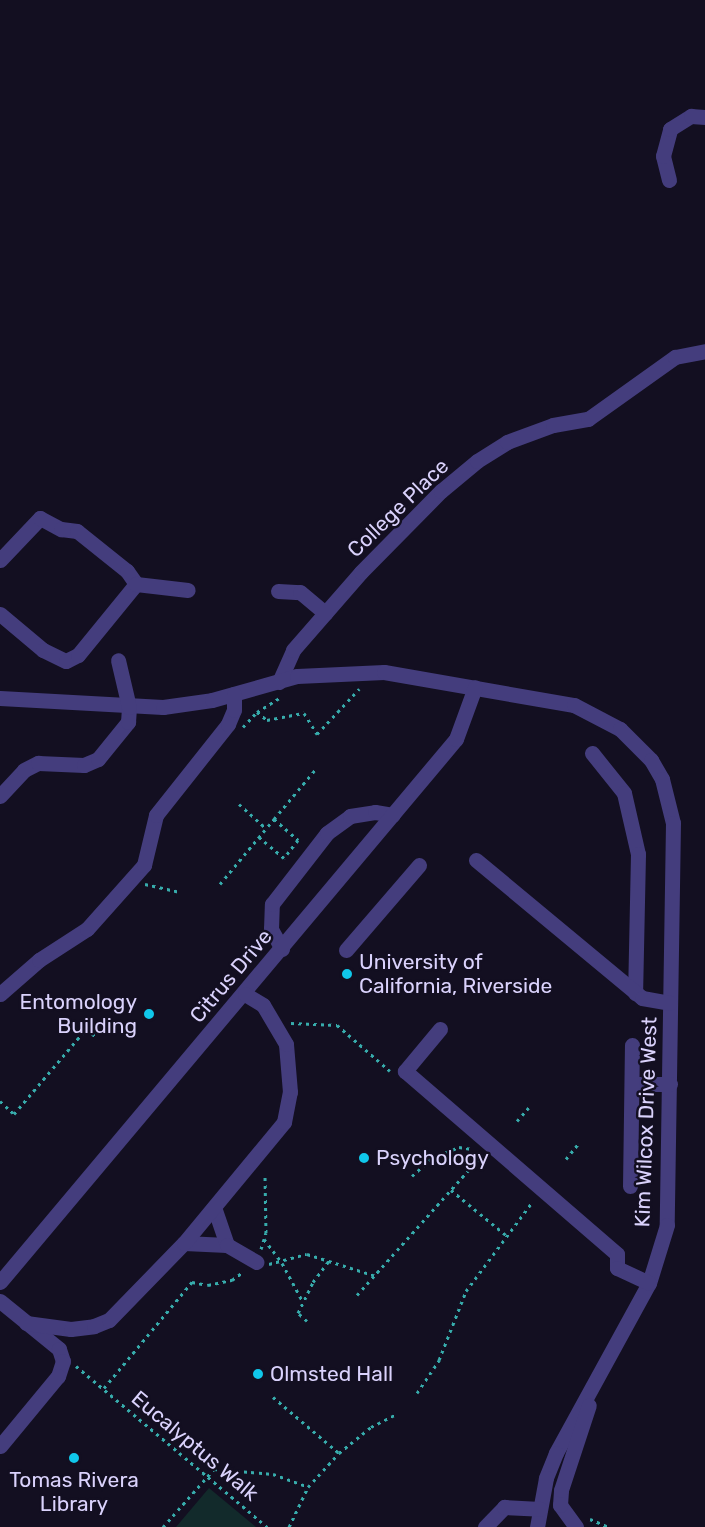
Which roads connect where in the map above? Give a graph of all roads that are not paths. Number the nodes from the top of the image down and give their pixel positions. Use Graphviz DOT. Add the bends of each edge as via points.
graph roads {
  1 [pos="705,117"];
  2 [pos="669,180"];
  3 [pos="705,351"];
  4 [pos="0,560"];
  5 [pos="136,585"];
  6 [pos="188,590"];
  7 [pos="278,591"];
  8 [pos="325,613"];
  9 [pos="3,622"];
  10 [pos="118,660"];
  11 [pos="475,687"];
  12 [pos="281,689"];
  13 [pos="234,694"];
  14 [pos="0,698"];
  15 [pos="129,707"];
  16 [pos="592,753"];
  17 [pos="0,796"];
  18 [pos="393,815"];
  19 [pos="476,860"];
  20 [pos="419,865"];
  21 [pos="282,949"];
  22 [pos="346,950"];
  23 [pos="635,993"];
  24 [pos="0,994"];
  25 [pos="245,994"];
  26 [pos="670,1003"];
  27 [pos="440,1029"];
  28 [pos="632,1045"];
  29 [pos="634,1084"];
  30 [pos="670,1084"];
  31 [pos="630,1186"];
  32 [pos="214,1207"];
  33 [pos="184,1243"];
  34 [pos="226,1245"];
  35 [pos="256,1262"];
  36 [pos="0,1282"];
  37 [pos="648,1283"];
  38 [pos="0,1301"];
  39 [pos="26,1323"];
  40 [pos="595,1381"];
  41 [pos="0,1446"];
  42 [pos="540,1509"];
  43 [pos="485,1527"];
  44 [pos="537,1527"];
  45 [pos="576,1527"];
  1 -- 2 [label="street" via="691,116 670,129 663,156"];
  3 -- 8 [label="street, College Place" via="675,357 588,419 553,425 507,442 477,461 433,499"];
  4 -- 5 [label="street" via="40,518 61,529 77,531 127,571"];
  5 -- 6 [label="street"];
  5 -- 9 [label="street" via="72,660 43,650"];
  7 -- 8 [label="street" via="300,592"];
  8 -- 12 [label="street, College Place" via="293,650"];
  10 -- 15 [label="street"];
  11 -- 12 [label="street, Kim Wilcox Drive West" via="356,670"];
  11 -- 18 [label="street, Citrus Drive" via="456,739"];
  11 -- 26 [label="street, Kim Wilcox Drive West" via="574,705 602,717 636,742 662,779 674,823"];
  12 -- 13 [label="street, Kim Wilcox Drive West"];
  13 -- 15 [label="street, Kim Wilcox Drive West" via="188,705"];
  13 -- 24 [label="street" via="234,710 228,724 163,802 147,843 144,865 87,929 39,960"];
  14 -- 15 [label="street, Kim Wilcox Drive West"];
  15 -- 17 [label="street" via="126,726 98,759 84,765 38,763 24,770"];
  16 -- 23 [label="street" via="624,794 638,854"];
  18 -- 21 [label="street, Citrus Drive"];
  18 -- 21 [label="street" via="375,812 350,816 327,833 272,904 271,929"];
  19 -- 23 [label="street"];
  20 -- 22 [label="street"];
  21 -- 25 [label="street, Citrus Drive"];
  23 -- 26 [label="street" via="651,1003"];
  25 -- 32 [label="street" via="263,1005 286,1044 290,1109 279,1129"];
  25 -- 36 [label="street, Citrus Drive"];
  26 -- 30 [label="street, Kim Wilcox Drive West"];
  27 -- 37 [label="street" via="405,1071 617,1254 617,1268"];
  28 -- 29 [label="street"];
  29 -- 30 [label="street"];
  29 -- 31 [label="street"];
  30 -- 37 [label="street, Kim Wilcox Drive West" via="667,1225"];
  32 -- 33 [label="street"];
  32 -- 34 [label="street"];
  33 -- 34 [label="street"];
  33 -- 39 [label="street" via="109,1320 71,1329"];
  34 -- 35 [label="street"];
  37 -- 40 [label="street, Kim Wilcox Drive West"];
  38 -- 39 [label="street"];
  39 -- 41 [label="street" via="59,1349 63,1361 58,1377"];
  40 -- 42 [label="street, Kim Wilcox Drive West" via="556,1453"];
  40 -- 45 [label="street" via="561,1490 560,1505"];
  42 -- 43 [label="street" via="504,1507"];
  42 -- 44 [label="street, Kim Wilcox Drive West"];
}
